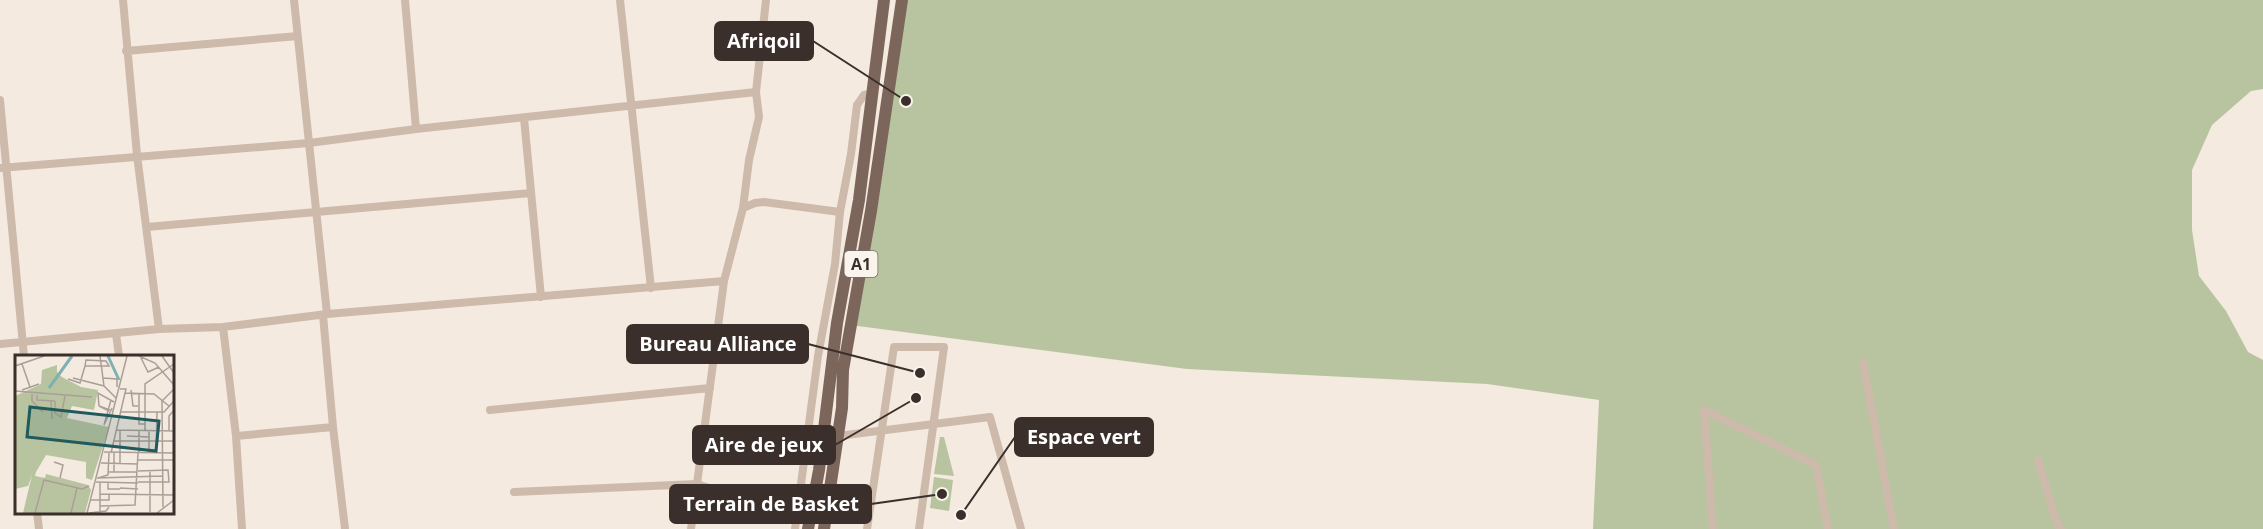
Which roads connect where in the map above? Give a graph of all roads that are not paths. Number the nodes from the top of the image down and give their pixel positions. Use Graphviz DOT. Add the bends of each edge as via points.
graph roads {
  1 [pos="123,0"];
  2 [pos="294,0"];
  3 [pos="405,0"];
  4 [pos="620,0"];
  5 [pos="766,0"];
  6 [pos="884,0"];
  7 [pos="902,0"];
  8 [pos="298,36"];
  9 [pos="126,51"];
  10 [pos="756,92"];
  11 [pos="874,93"];
  12 [pos="0,100"];
  13 [pos="630,105"];
  14 [pos="524,118"];
  15 [pos="416,129"];
  16 [pos="309,143"];
  17 [pos="137,155"];
  18 [pos="2,167"];
  19 [pos="531,193"];
  20 [pos="743,208"];
  21 [pos="316,212"];
  22 [pos="840,212"];
  23 [pos="147,227"];
  24 [pos="724,281"];
  25 [pos="651,288"];
  26 [pos="541,297"];
  27 [pos="325,314"];
  28 [pos="223,327"];
  29 [pos="159,328"];
  30 [pos="116,334"];
  31 [pos="22,342"];
  32 [pos="0,344"];
  33 [pos="24,355"];
  34 [pos="119,355"];
  35 [pos="1863,362"];
  36 [pos="710,388"];
  37 [pos="490,410"];
  38 [pos="935,424"];
  39 [pos="333,427"];
  40 [pos="883,430"];
  41 [pos="236,436"];
  42 [pos="838,436"];
  43 [pos="2038,459"];
  44 [pos="698,484"];
  45 [pos="514,492"];
  46 [pos="799,506"];
  47 [pos="37,514"];
  48 [pos="39,529"];
  49 [pos="242,529"];
  50 [pos="345,529"];
  51 [pos="691,529"];
  52 [pos="795,529"];
  53 [pos="808,529"];
  54 [pos="824,529"];
  55 [pos="867,529"];
  56 [pos="920,529"];
  57 [pos="1021,529"];
  58 [pos="1713,529"];
  59 [pos="1828,529"];
  60 [pos="1894,529"];
  61 [pos="2061,529"];
  1 -- 9 [label="street"];
  2 -- 8 [label="street"];
  3 -- 15 [label="street"];
  4 -- 13 [label="street"];
  5 -- 10 [label="street"];
  6 -- 11 [label="main road, A1"];
  7 -- 42 [label="main road, A1" via="845,359"];
  8 -- 9 [label="street"];
  8 -- 16 [label="street"];
  9 -- 17 [label="street"];
  10 -- 13 [label="street"];
  10 -- 20 [label="street" via="759,117"];
  11 -- 22 [label="street" via="864,95 857,105"];
  11 -- 53 [label="main road, A1"];
  12 -- 18 [label="street"];
  13 -- 14 [label="street"];
  13 -- 25 [label="street"];
  14 -- 15 [label="street"];
  14 -- 19 [label="street"];
  15 -- 16 [label="street"];
  16 -- 17 [label="street"];
  16 -- 21 [label="street"];
  17 -- 18 [label="street"];
  17 -- 23 [label="street"];
  18 -- 31 [label="street"];
  19 -- 21 [label="street"];
  19 -- 26 [label="street"];
  20 -- 22 [label="street" via="764,202"];
  20 -- 24 [label="street"];
  21 -- 23 [label="street"];
  21 -- 27 [label="street"];
  22 -- 46 [label="street"];
  23 -- 29 [label="street"];
  24 -- 25 [label="street"];
  24 -- 36 [label="street"];
  25 -- 26 [label="street"];
  26 -- 27 [label="street"];
  27 -- 28 [label="street"];
  27 -- 39 [label="street"];
  28 -- 29 [label="street"];
  28 -- 41 [label="street"];
  29 -- 30 [label="street"];
  30 -- 31 [label="street"];
  30 -- 34 [label="street"];
  31 -- 32 [label="street"];
  31 -- 33 [label="street"];
  35 -- 60 [label="street"];
  36 -- 37 [label="street"];
  36 -- 44 [label="street"];
  38 -- 40 [label="street"];
  38 -- 40 [label="street" via="944,347 894,347"];
  38 -- 56 [label="street"];
  38 -- 57 [label="street" via="990,417"];
  39 -- 41 [label="street"];
  39 -- 50 [label="street"];
  40 -- 42 [label="street"];
  40 -- 55 [label="street"];
  41 -- 49 [label="street"];
  42 -- 54 [label="main road, A1"];
  43 -- 61 [label="street"];
  44 -- 45 [label="street"];
  44 -- 46 [label="street"];
  44 -- 51 [label="street"];
  46 -- 52 [label="street"];
  47 -- 48 [label="street"];
  58 -- 59 [label="street" via="1704,410 1816,465"];
}
